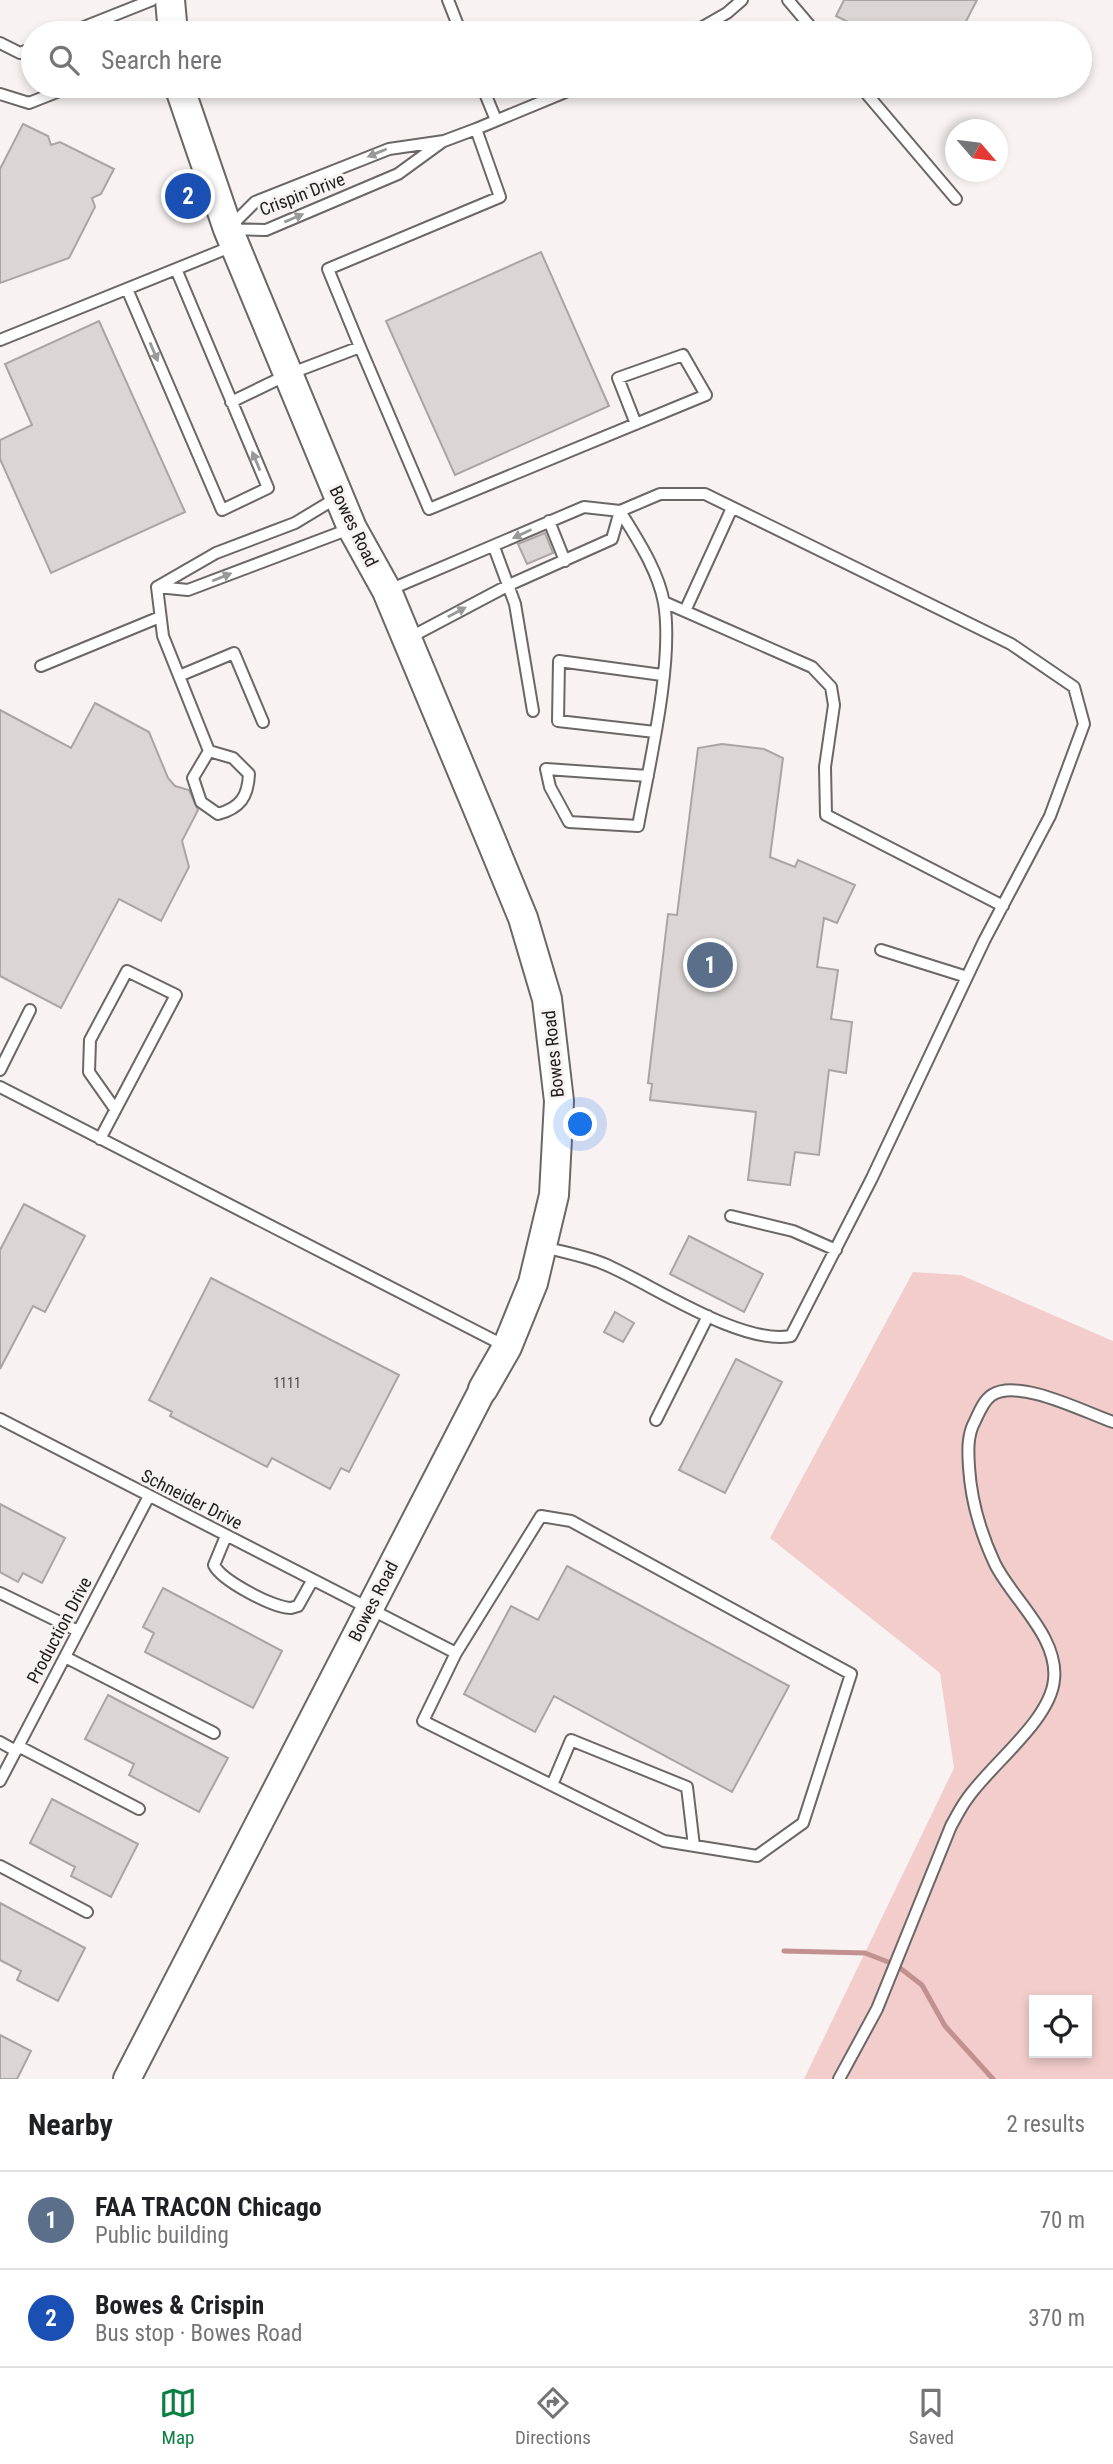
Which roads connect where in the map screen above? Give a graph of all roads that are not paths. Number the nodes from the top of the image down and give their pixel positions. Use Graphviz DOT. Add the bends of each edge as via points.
graph roads {
  1 [pos="152,0"];
  2 [pos="170,0"];
  3 [pos="448,0"];
  4 [pos="742,0"];
  5 [pos="789,0"];
  6 [pos="99,21"];
  7 [pos="172,21"];
  8 [pos="456,21"];
  9 [pos="713,21"];
  10 [pos="806,21"];
  11 [pos="0,43"];
  12 [pos="21,53"];
  13 [pos="0,94"];
  14 [pos="42,98"];
  15 [pos="183,98"];
  16 [pos="487,98"];
  17 [pos="550,98"];
  18 [pos="870,98"];
  19 [pos="496,120"];
  20 [pos="476,129"];
  21 [pos="444,141"];
  22 [pos="956,199"];
  23 [pos="232,237"];
  24 [pos="176,269"];
  25 [pos="127,289"];
  26 [pos="0,340"];
  27 [pos="360,346"];
  28 [pos="289,374"];
  29 [pos="231,402"];
  30 [pos="636,424"];
  31 [pos="339,496"];
  32 [pos="732,508"];
  33 [pos="621,511"];
  34 [pos="549,521"];
  35 [pos="352,528"];
  36 [pos="494,547"];
  37 [pos="565,561"];
  38 [pos="509,585"];
  39 [pos="157,587"];
  40 [pos="387,591"];
  41 [pos="664,602"];
  42 [pos="685,611"];
  43 [pos="160,617"];
  44 [pos="405,640"];
  45 [pos="41,666"];
  46 [pos="662,675"];
  47 [pos="179,676"];
  48 [pos="533,711"];
  49 [pos="263,722"];
  50 [pos="654,732"];
  51 [pos="209,751"];
  52 [pos="648,776"];
  53 [pos="1003,906"];
  54 [pos="881,950"];
  55 [pos="967,977"];
  56 [pos="30,1010"];
  57 [pos="0,1070"];
  58 [pos="0,1087"];
  59 [pos="115,1109"];
  60 [pos="100,1139"];
  61 [pos="731,1216"];
  62 [pos="544,1247"];
  63 [pos="836,1251"];
  64 [pos="708,1316"];
  65 [pos="507,1347"];
  66 [pos="483,1389"];
  67 [pos="0,1419"];
  68 [pos="656,1420"];
  69 [pos="1113,1422"];
  70 [pos="149,1496"];
  71 [pos="226,1536"];
  72 [pos="312,1581"];
  73 [pos="0,1593"];
  74 [pos="368,1609"];
  75 [pos="78,1631"];
  76 [pos="456,1653"];
  77 [pos="65,1657"];
  78 [pos="214,1733"];
  79 [pos="0,1742"];
  80 [pos="17,1748"];
  81 [pos="0,1781"];
  82 [pos="552,1785"];
  83 [pos="139,1809"];
  84 [pos="694,1846"];
  85 [pos="0,1866"];
  86 [pos="88,1912"];
  87 [pos="127,2079"];
  88 [pos="839,2079"];
  1 -- 6 [label="lane"];
  2 -- 7 [label="main road"];
  3 -- 8 [label="lane"];
  4 -- 9 [label="lane"];
  5 -- 10 [label="lane"];
  11 -- 12 [label="lane"];
  13 -- 14 [label="lane" via="29,103"];
  15 -- 23 [label="main road, Bowes Road"];
  16 -- 19 [label="lane"];
  17 -- 19 [label="lane, Crispin Drive"];
  18 -- 22 [label="lane"];
  19 -- 20 [label="lane, Crispin Drive"];
  20 -- 21 [label="lane, Crispin Drive"];
  20 -- 27 [label="lane" via="500,197 328,269"];
  23 -- 21 [label="lane, Crispin Drive, one-way" via="266,230 398,174"];
  21 -- 23 [label="lane, Crispin Drive, one-way" via="389,149 255,202"];
  23 -- 24 [label="lane"];
  23 -- 28 [label="main road, Bowes Road"];
  24 -- 25 [label="lane"];
  24 -- 29 [label="lane"];
  25 -- 26 [label="lane"];
  25 -- 29 [label="lane, one-way" via="222,510 268,488"];
  27 -- 28 [label="lane"];
  27 -- 30 [label="lane" via="429,509"];
  28 -- 29 [label="lane"];
  28 -- 31 [label="main road, Bowes Road"];
  30 -- 30 [label="lane" via="618,378 683,355 706,395"];
  31 -- 35 [label="main road, Bowes Road"];
  31 -- 39 [label="lane" via="295,523 216,553"];
  32 -- 33 [label="lane" via="705,494 660,494"];
  32 -- 42 [label="lane"];
  32 -- 53 [label="lane" via="1011,644 1074,687 1084,724 1050,816"];
  33 -- 34 [label="lane" via="584,507"];
  33 -- 37 [label="lane" via="612,539"];
  33 -- 41 [label="lane" via="650,563"];
  34 -- 36 [label="lane, one-way"];
  34 -- 37 [label="lane"];
  39 -- 35 [label="lane, one-way" via="188,590"];
  35 -- 40 [label="main road, Bowes Road"];
  36 -- 38 [label="lane"];
  36 -- 40 [label="lane"];
  37 -- 38 [label="lane"];
  44 -- 38 [label="lane, one-way"];
  38 -- 48 [label="lane"];
  39 -- 43 [label="lane"];
  40 -- 44 [label="main road, Bowes Road"];
  41 -- 42 [label="lane"];
  41 -- 46 [label="lane"];
  42 -- 53 [label="lane" via="812,667 831,687 834,705 825,767 825,815"];
  43 -- 45 [label="lane"];
  43 -- 47 [label="lane"];
  44 -- 62 [label="main road, Bowes Road" via="523,918 547,999 559,1101 554,1195"];
  46 -- 50 [label="lane"];
  46 -- 50 [label="lane" via="559,661 558,720"];
  47 -- 49 [label="lane" via="234,653"];
  47 -- 51 [label="lane"];
  50 -- 52 [label="lane"];
  51 -- 51 [label="lane" via="233,758 249,774 248,791 235,809 218,814 201,802 193,778"];
  52 -- 52 [label="lane" via="622,774 546,769 569,822 638,826"];
  53 -- 55 [label="lane"];
  54 -- 55 [label="lane"];
  55 -- 63 [label="lane"];
  56 -- 57 [label="lane"];
  58 -- 60 [label="lane"];
  59 -- 59 [label="lane" via="176,995 127,971 90,1040 89,1072"];
  59 -- 60 [label="lane"];
  60 -- 65 [label="lane"];
  61 -- 63 [label="lane" via="793,1231"];
  62 -- 64 [label="lane" via="608,1265"];
  62 -- 65 [label="main road, Bowes Road"];
  63 -- 64 [label="lane" via="791,1336 774,1339"];
  64 -- 68 [label="lane"];
  65 -- 66 [label="main road, Bowes Road"];
  66 -- 74 [label="street, Bowes Road"];
  67 -- 70 [label="lane, Schneider Drive"];
  69 -- 88 [label="lane" via="1023,1389 1005,1389 991,1395 972,1426 970,1492 982,1533 1009,1588 1046,1640 1055,1678 1052,1693 967,1798 935,1858 877,2009"];
  70 -- 71 [label="lane, Schneider Drive"];
  70 -- 75 [label="lane, Production Drive"];
  71 -- 72 [label="lane, Schneider Drive"];
  71 -- 72 [label="lane" via="214,1565 218,1573 263,1599 298,1606"];
  72 -- 74 [label="lane, Schneider Drive"];
  73 -- 75 [label="lane"];
  74 -- 76 [label="lane, Schneider Drive"];
  74 -- 87 [label="street, Bowes Road"];
  75 -- 77 [label="lane, Production Drive"];
  76 -- 82 [label="lane" via="423,1721"];
  76 -- 84 [label="lane" via="541,1516 571,1521 851,1674 803,1823 757,1856"];
  77 -- 78 [label="lane"];
  77 -- 80 [label="lane, Production Drive"];
  79 -- 80 [label="lane"];
  80 -- 81 [label="lane, Production Drive"];
  80 -- 83 [label="lane"];
  82 -- 84 [label="lane" via="664,1841"];
  82 -- 84 [label="lane" via="572,1740 687,1787"];
  85 -- 86 [label="lane"];
}
